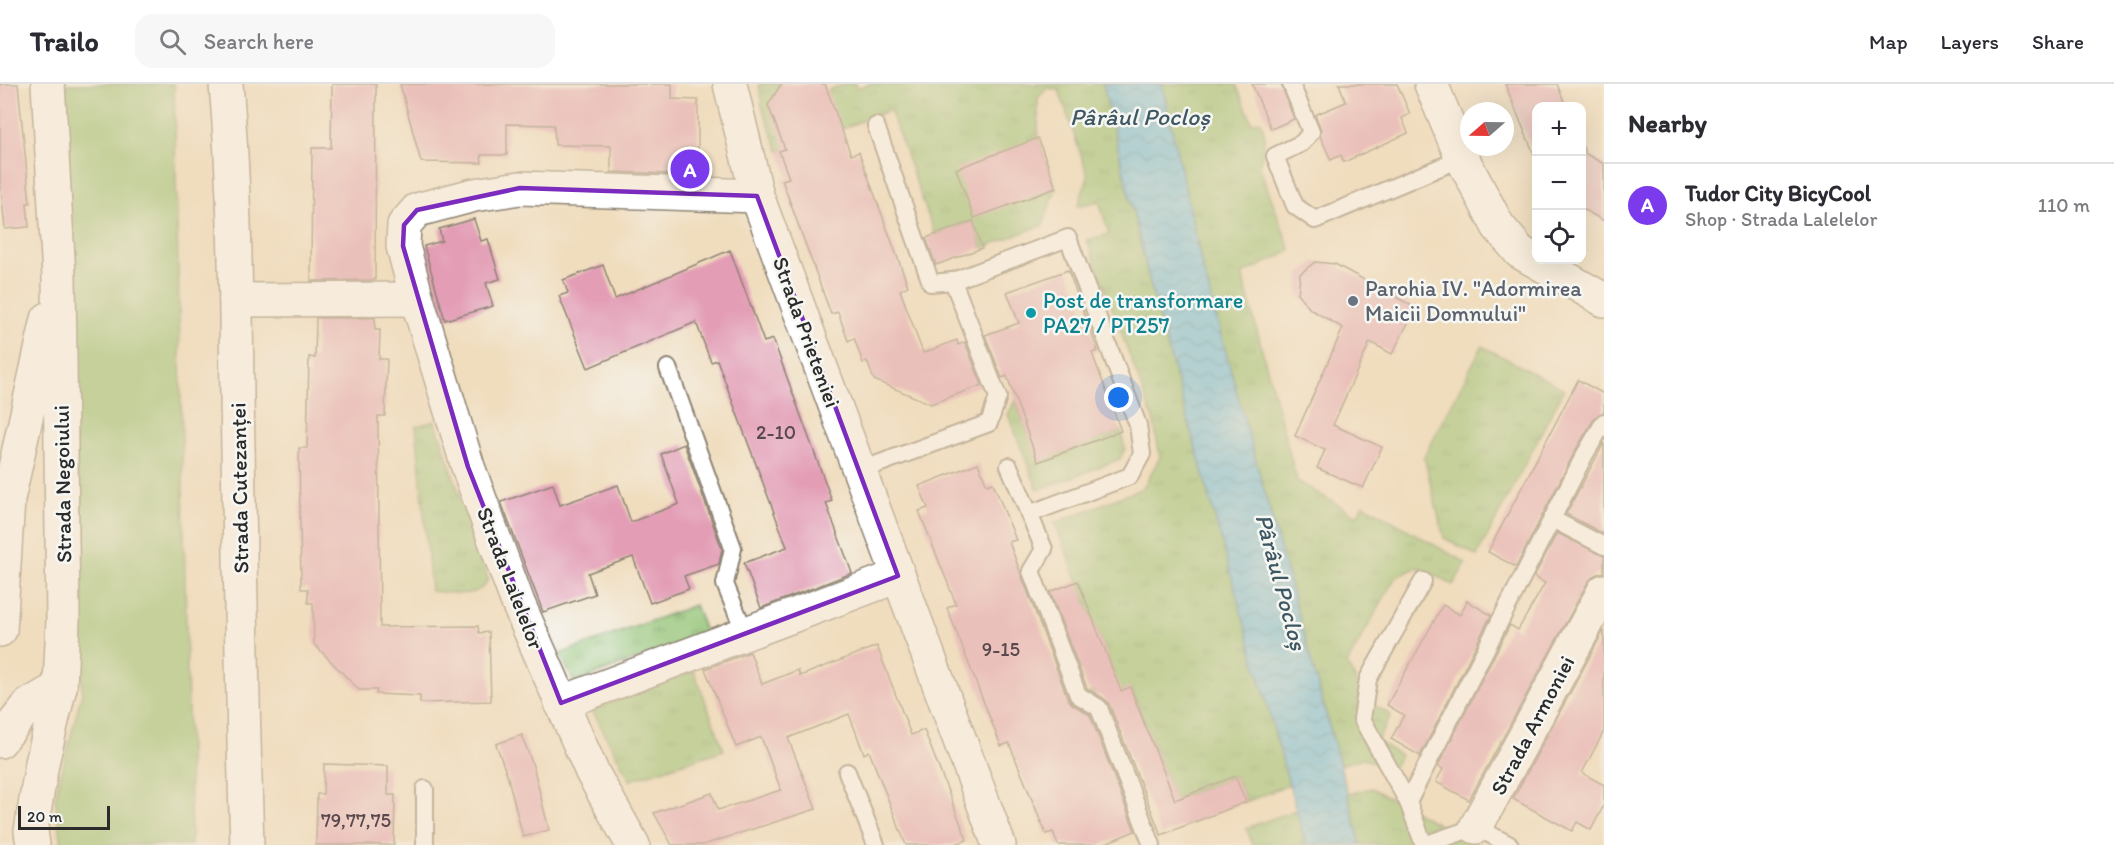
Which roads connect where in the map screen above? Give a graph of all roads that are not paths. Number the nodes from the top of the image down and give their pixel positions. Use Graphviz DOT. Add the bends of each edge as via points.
graph roads {
  1 [pos="48,84"];
  2 [pos="209,84"];
  3 [pos="226,84"];
  4 [pos="247,84"];
  5 [pos="730,84"];
  6 [pos="1291,84"];
  7 [pos="1431,84"];
  8 [pos="876,126"];
  9 [pos="230,131"];
  10 [pos="1462,158"];
  11 [pos="757,196"];
  12 [pos="953,281"];
  13 [pos="59,282"];
  14 [pos="417,299"];
  15 [pos="236,300"];
  16 [pos="1604,300"];
  17 [pos="668,368"];
  18 [pos="1604,422"];
  19 [pos="1009,466"];
  20 [pos="859,471"];
  21 [pos="1029,514"];
  22 [pos="1552,519"];
  23 [pos="1604,546"];
  24 [pos="898,576"];
  25 [pos="1423,581"];
  26 [pos="1604,591"];
  27 [pos="0,630"];
  28 [pos="745,633"];
  29 [pos="60,687"];
  30 [pos="561,703"];
  31 [pos="0,741"];
  32 [pos="847,772"];
  33 [pos="425,789"];
  34 [pos="1408,802"];
  35 [pos="1476,826"];
  36 [pos="33,845"];
  37 [pos="247,845"];
  38 [pos="425,845"];
  39 [pos="633,845"];
  40 [pos="876,845"];
  41 [pos="999,845"];
  42 [pos="1152,845"];
  43 [pos="1510,845"];
  1 -- 13 [label="street, Strada Negoiului"];
  2 -- 15 [label="street" via="214,196"];
  3 -- 9 [label="street, Strada Cutezanței"];
  4 -- 9 [label="street, Strada Cutezanței"];
  5 -- 11 [label="street, Strada Prieteniei"];
  6 -- 10 [label="lane" via="1311,132 1302,143 1275,156 1295,206 1315,219"];
  7 -- 10 [label="street"];
  8 -- 12 [label="lane" via="931,283"];
  9 -- 15 [label="street, Strada Cutezanței"];
  10 -- 16 [label="street" via="1498,226 1520,252"];
  11 -- 14 [label="street, Strada Lalelelor" via="520,188 417,210 404,225 403,246"];
  11 -- 20 [label="street, Strada Prieteniei"];
  12 -- 20 [label="lane" via="998,397 989,423"];
  12 -- 21 [label="lane" via="1068,238 1138,425 1142,453 1130,476"];
  13 -- 27 [label="street, Strada Negoiului" via="45,327 8,499"];
  13 -- 29 [label="street, Strada Negoiului" via="63,539"];
  14 -- 15 [label="street"];
  14 -- 30 [label="street, Strada Lalelelor" via="468,467 518,603"];
  15 -- 37 [label="street, Strada Cutezanței"];
  17 -- 28 [label="lane" via="733,548 725,584"];
  18 -- 22 [label="lane"];
  19 -- 21 [label="lane"];
  20 -- 24 [label="street, Strada Prieteniei"];
  21 -- 42 [label="lane" via="1044,549 1031,571 1078,695 1099,708"];
  22 -- 23 [label="lane"];
  22 -- 34 [label="lane"];
  24 -- 28 [label="street"];
  24 -- 41 [label="street, Strada Prieteniei"];
  25 -- 34 [label="lane" via="1368,679 1362,719"];
  26 -- 35 [label="street, Strada Armoniei"];
  28 -- 30 [label="street"];
  29 -- 31 [label="street" via="29,705"];
  29 -- 36 [label="street, Strada Negoiului" via="42,763 31,831"];
  30 -- 39 [label="street, Strada Lalelelor" via="592,772"];
  32 -- 40 [label="lane"];
  33 -- 38 [label="lane"];
  34 -- 35 [label="lane" via="1424,845"];
  35 -- 43 [label="lane"];
}
